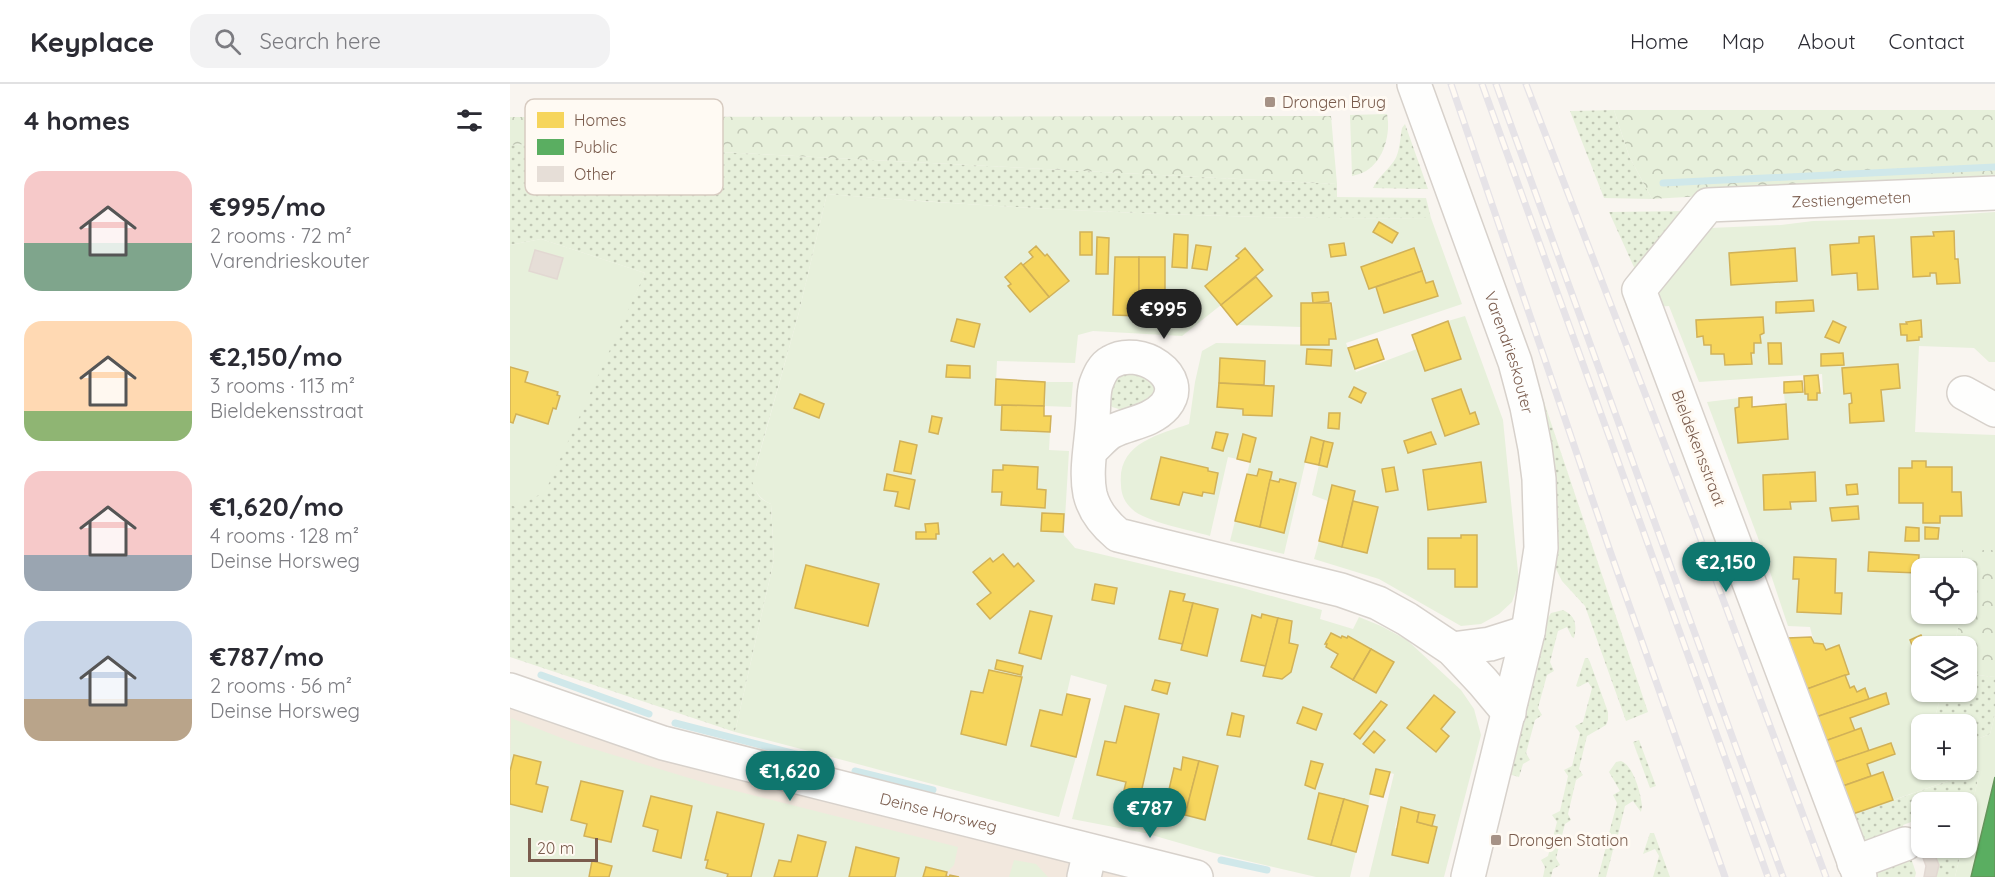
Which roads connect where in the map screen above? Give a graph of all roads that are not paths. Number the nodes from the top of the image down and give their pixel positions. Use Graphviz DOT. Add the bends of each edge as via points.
graph roads {
  1 [pos="1414,84"];
  2 [pos="1995,193"];
  3 [pos="1708,205"];
  4 [pos="1964,393"];
  5 [pos="1995,410"];
  6 [pos="1091,450"];
  7 [pos="1528,632"];
  8 [pos="1452,649"];
  9 [pos="510,690"];
  10 [pos="1509,713"];
  11 [pos="1905,844"];
  12 [pos="1087,864"];
  13 [pos="1857,870"];
  14 [pos="1196,877"];
  15 [pos="1468,877"];
  1 -- 7 [label="street, Varendrieskouter" via="1515,362 1527,407 1539,479 1541,548"];
  2 -- 3 [label="street, Zestiengemeten"];
  3 -- 13 [label="street, Bieldekensstraat" via="1640,290"];
  4 -- 5 [label="street"];
  6 -- 8 [label="street" via="1090,494 1102,518 1118,535 1341,590 1378,603"];
  7 -- 8 [label="street" via="1490,644"];
  7 -- 10 [label="street, Varendrieskouter"];
  8 -- 10 [label="street"];
  9 -- 12 [label="street, Deinse Horsweg" via="663,743"];
  10 -- 15 [label="street, Varendrieskouter"];
  11 -- 13 [label="street"];
  12 -- 14 [label="street, Deinse Horsweg"];
}
